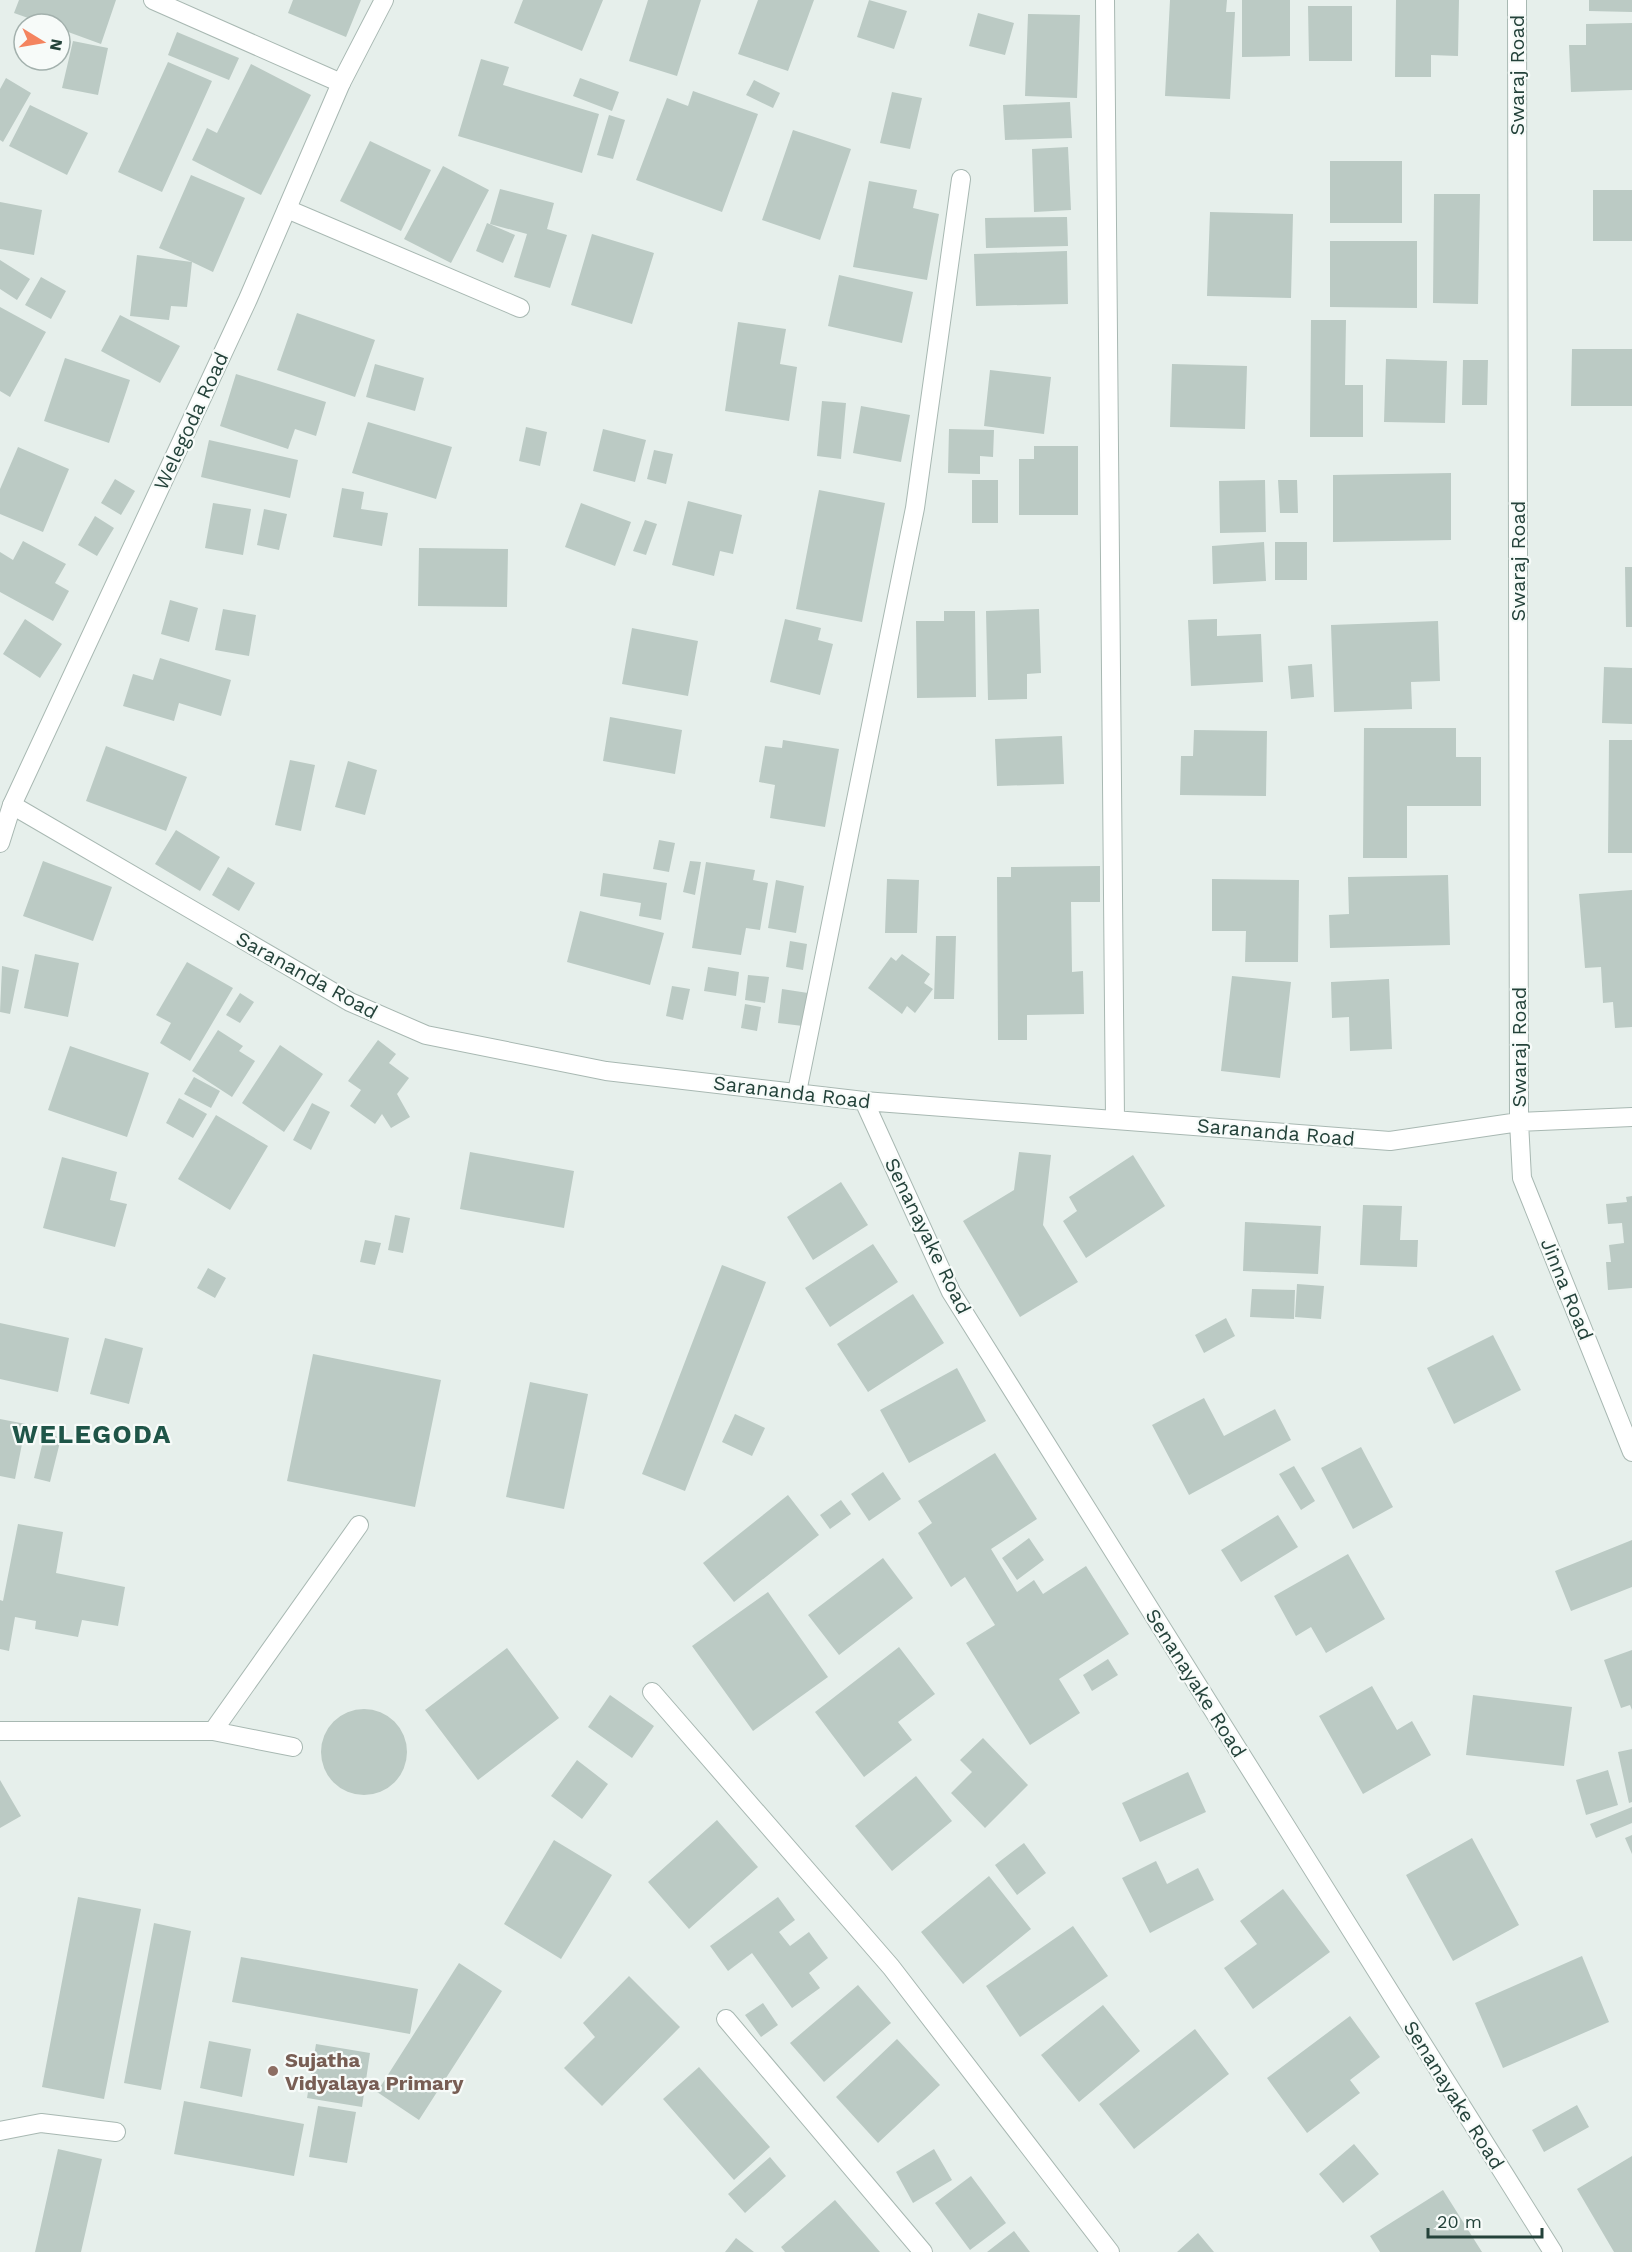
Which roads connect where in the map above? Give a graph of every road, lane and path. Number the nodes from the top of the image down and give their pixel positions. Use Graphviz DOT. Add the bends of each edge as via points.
graph roads {
  1 [pos="153,0"];
  2 [pos="384,0"];
  3 [pos="1105,0"];
  4 [pos="1516,0"];
  5 [pos="341,82"];
  6 [pos="961,179"];
  7 [pos="287,209"];
  8 [pos="520,308"];
  9 [pos="12,805"];
  10 [pos="0,843"];
  11 [pos="798,1092"];
  12 [pos="864,1101"];
  13 [pos="1632,1117"];
  14 [pos="1114,1119"];
  15 [pos="1519,1122"];
  16 [pos="1632,1452"];
  17 [pos="358,1524"];
  18 [pos="651,1692"];
  19 [pos="0,1731"];
  20 [pos="213,1731"];
  21 [pos="293,1748"];
  22 [pos="726,2019"];
  23 [pos="0,2131"];
  24 [pos="116,2132"];
  25 [pos="923,2252"];
  26 [pos="1110,2252"];
  27 [pos="1553,2252"];
  1 -- 5 [label="street"];
  2 -- 5 [label="street, Welegoda Road"];
  3 -- 14 [label="street"];
  4 -- 15 [label="street, Swaraj Road"];
  5 -- 7 [label="street, Welegoda Road"];
  6 -- 11 [label="street" via="915,508"];
  7 -- 8 [label="street"];
  7 -- 9 [label="street, Welegoda Road"];
  9 -- 10 [label="street, Welegoda Road"];
  9 -- 11 [label="street, Sarananda Road" via="350,1002 426,1035 606,1071"];
  11 -- 12 [label="street, Sarananda Road"];
  12 -- 14 [label="street, Sarananda Road"];
  12 -- 27 [label="street, Senanayake Road" via="951,1292"];
  13 -- 15 [label="street, Sarananda Road"];
  14 -- 15 [label="street, Sarananda Road" via="1390,1141"];
  15 -- 16 [label="street, Jinna Road" via="1522,1178"];
  17 -- 20 [label="street"];
  18 -- 26 [label="street" via="891,1967"];
  19 -- 20 [label="street"];
  20 -- 21 [label="street"];
  22 -- 25 [label="street"];
  23 -- 24 [label="street" via="41,2123"];
}
